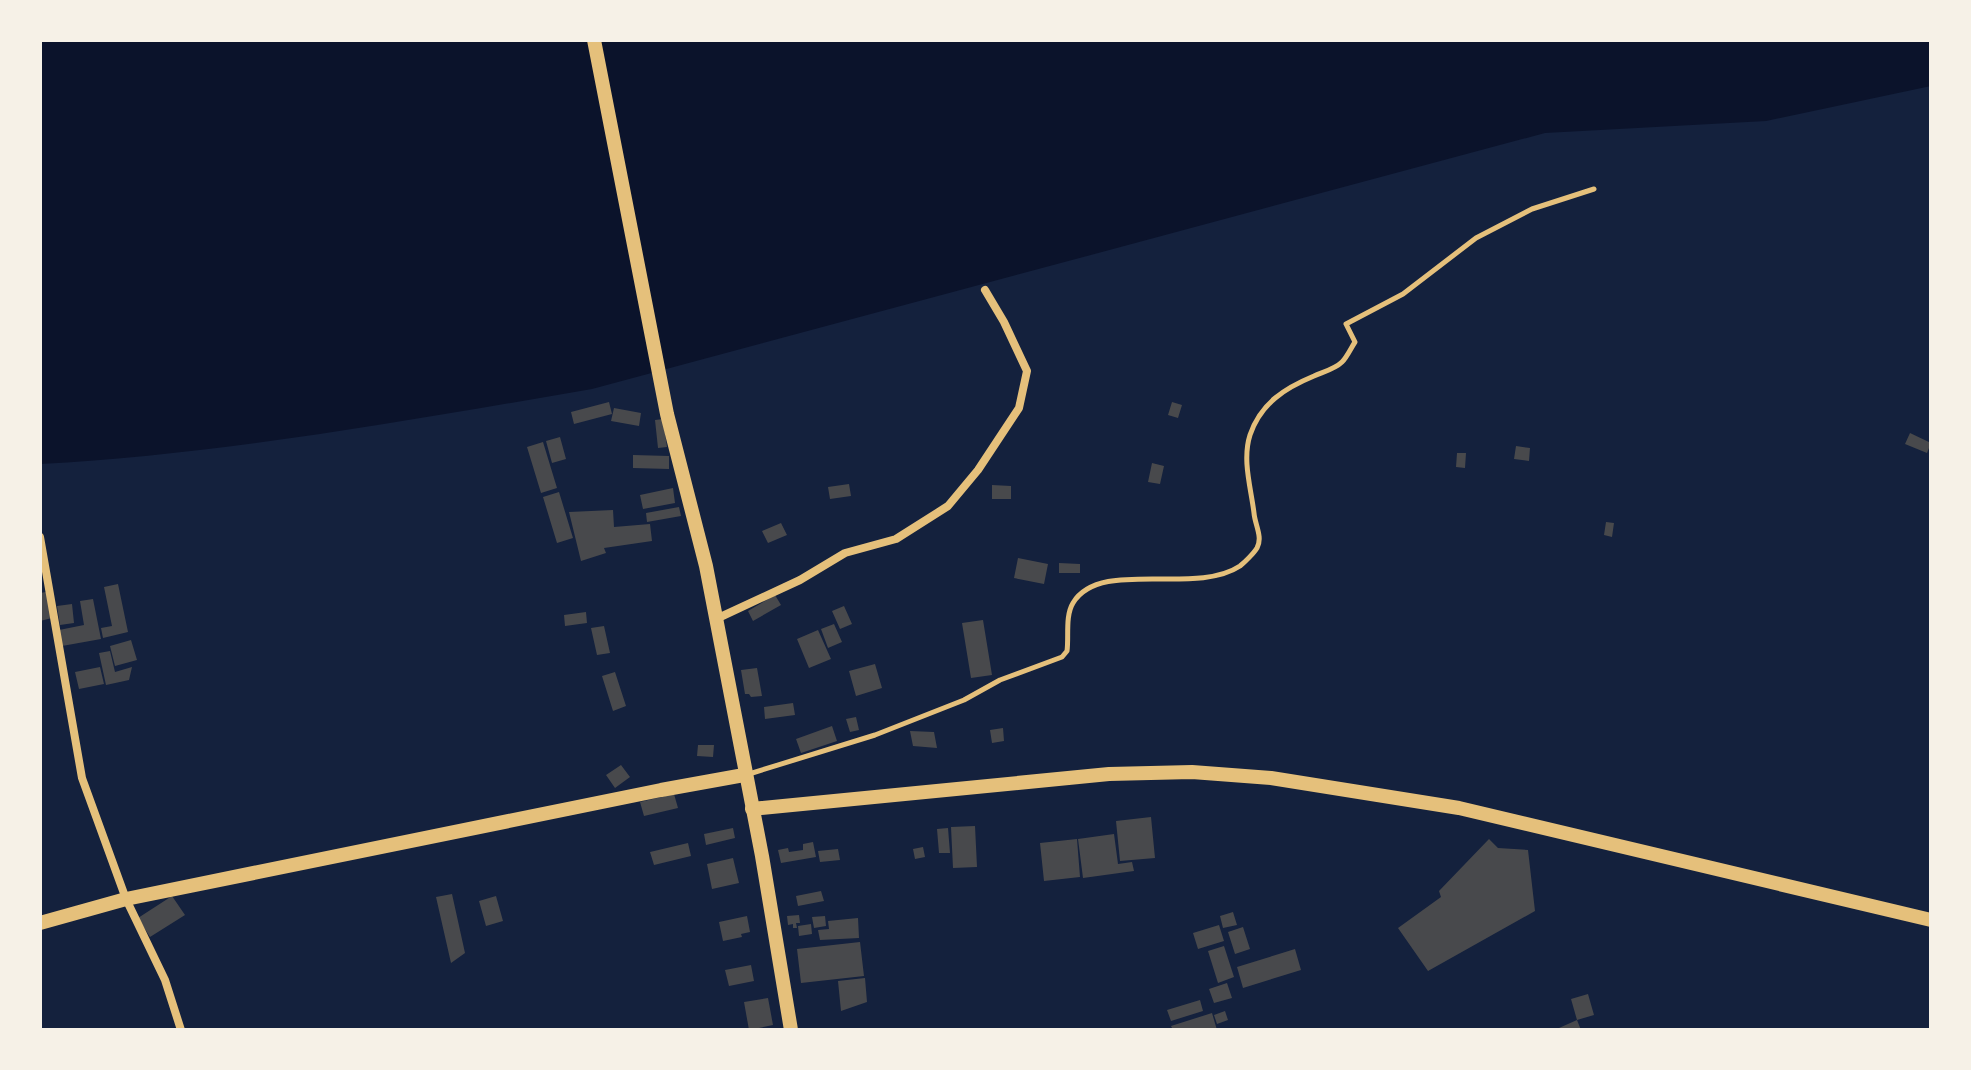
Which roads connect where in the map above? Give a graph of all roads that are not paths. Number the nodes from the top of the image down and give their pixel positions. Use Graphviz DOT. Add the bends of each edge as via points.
graph roads {
  1 [pos="594,40"];
  2 [pos="1594,189"];
  3 [pos="985,290"];
  4 [pos="40,537"];
  5 [pos="716,619"];
  6 [pos="744,775"];
  7 [pos="752,809"];
  8 [pos="126,899"];
  9 [pos="1931,920"];
  10 [pos="40,923"];
  11 [pos="181,1030"];
  12 [pos="791,1030"];
  1 -- 5 [label="main road" via="667,414"];
  2 -- 6 [label="lane" via="1532,209 1476,238 1403,294 1346,324 1355,342 1342,362 1272,399 1257,419 1245,455 1260,533 1257,548 1240,566 1214,576 1174,581 1125,578 1093,586 1071,606 1062,657 875,735"];
  3 -- 5 [label="street" via="1027,371 1019,408 978,470 948,506 896,539 845,553"];
  4 -- 8 [label="street" via="82,778"];
  5 -- 6 [label="main road"];
  6 -- 7 [label="main road"];
  6 -- 8 [label="main road"];
  7 -- 9 [label="main road" via="1109,774 1192,772 1271,778 1459,808"];
  7 -- 12 [label="main road"];
  8 -- 10 [label="main road"];
  8 -- 11 [label="street" via="165,980"];
}
